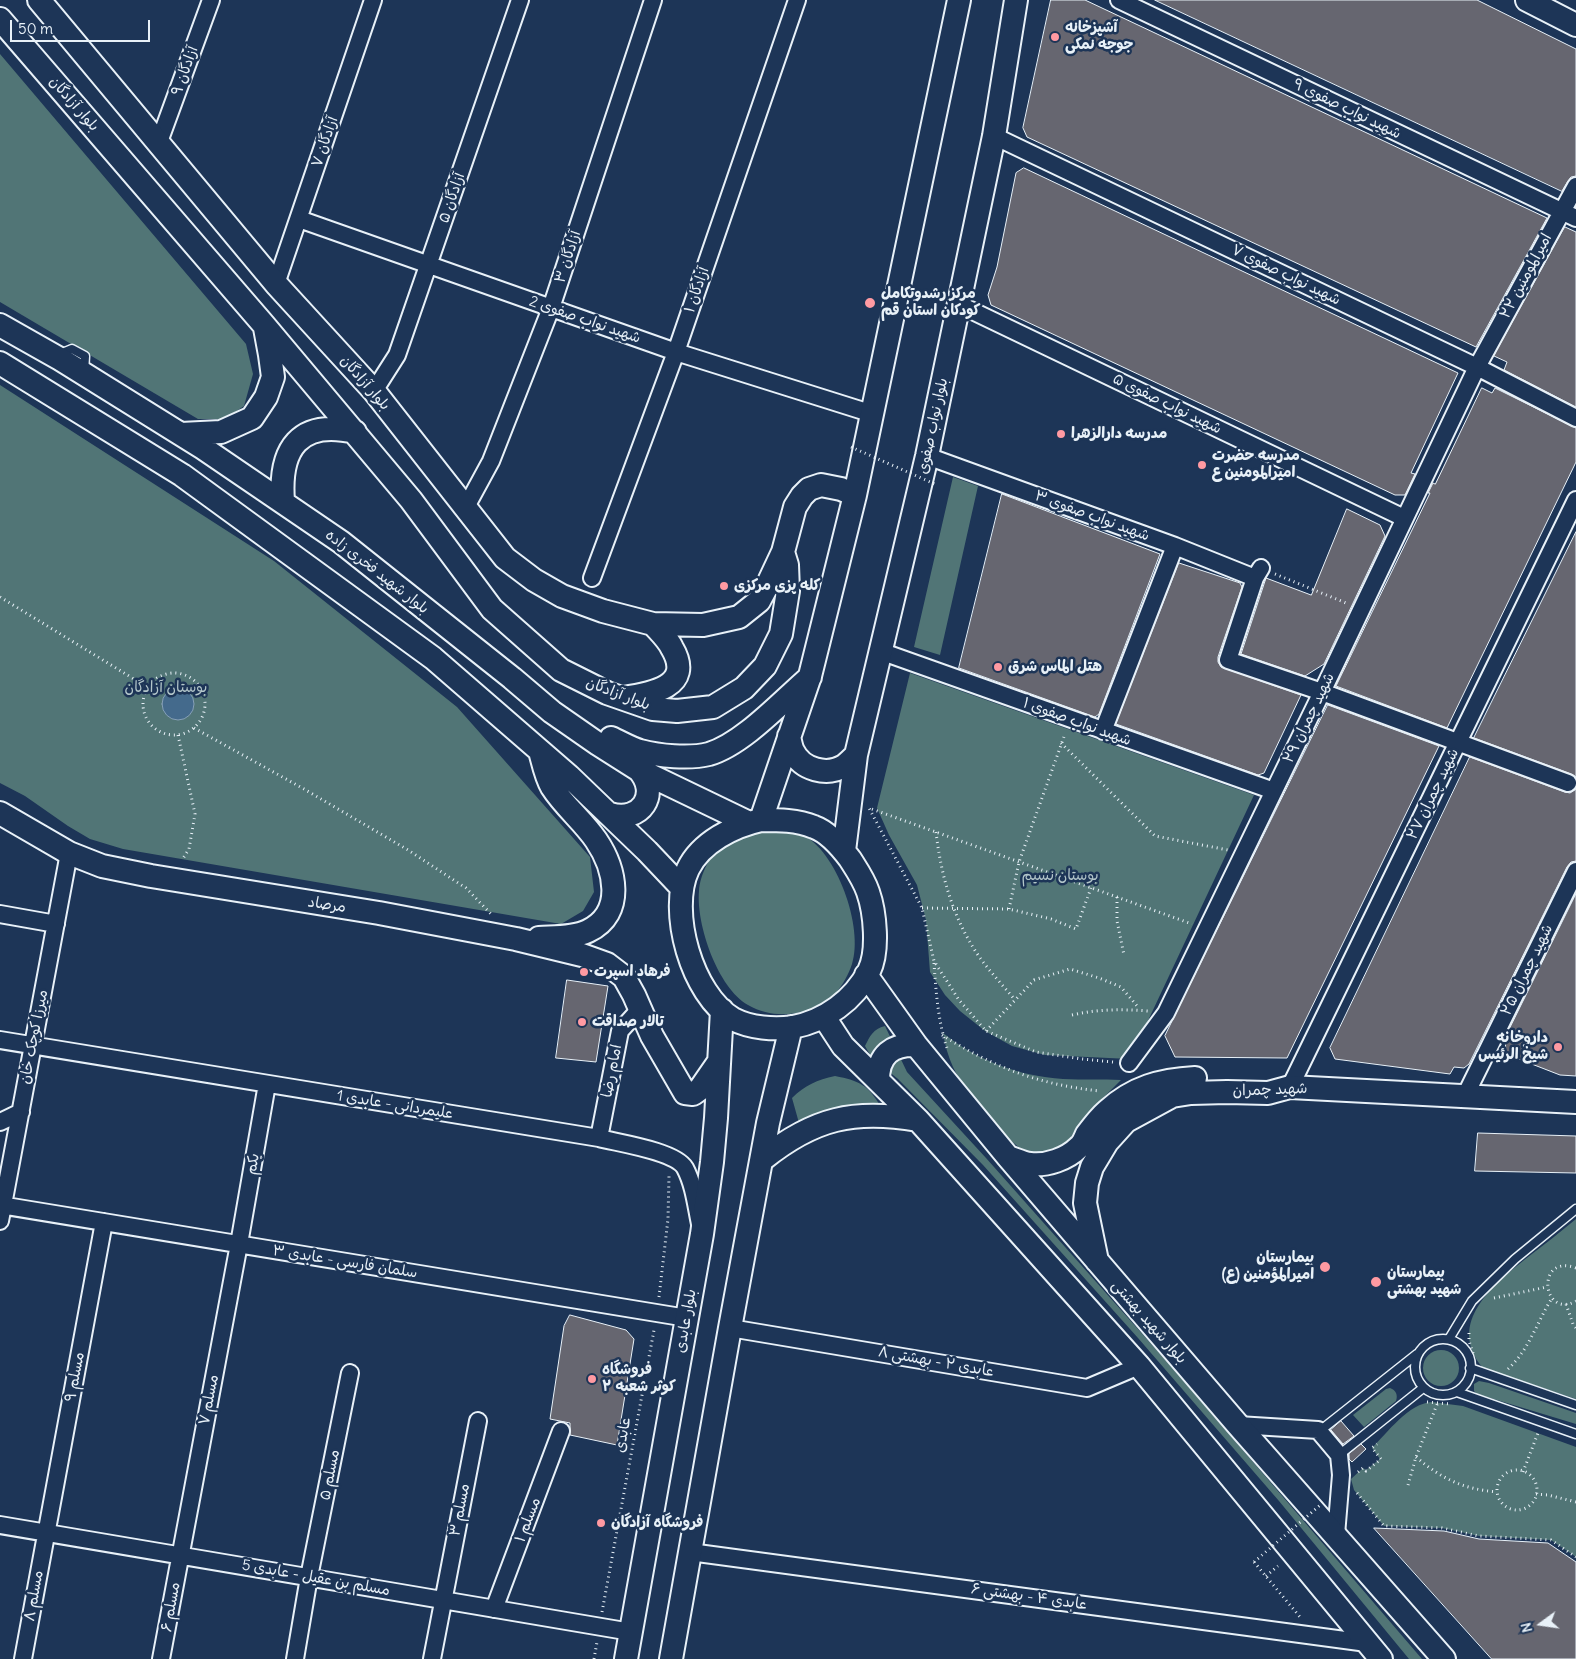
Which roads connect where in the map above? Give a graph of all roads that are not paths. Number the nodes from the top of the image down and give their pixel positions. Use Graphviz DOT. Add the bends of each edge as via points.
graph roads {
  1 [pos="39,0"];
  2 [pos="211,0"];
  3 [pos="373,0"];
  4 [pos="520,0"];
  5 [pos="653,0"];
  6 [pos="797,0"];
  7 [pos="959,0"];
  8 [pos="1016,0"];
  9 [pos="1119,0"];
  10 [pos="1527,0"];
  11 [pos="0,18"];
  12 [pos="1576,25"];
  13 [pos="994,136"];
  14 [pos="159,142"];
  15 [pos="1576,186"];
  16 [pos="1569,214"];
  17 [pos="299,219"];
  18 [pos="429,265"];
  19 [pos="276,284"];
  20 [pos="958,304"];
  21 [pos="551,308"];
  22 [pos="264,325"];
  23 [pos="0,326"];
  24 [pos="676,352"];
  25 [pos="0,363"];
  26 [pos="1477,367"];
  27 [pos="374,391"];
  28 [pos="872,414"];
  29 [pos="1576,418"];
  30 [pos="354,432"];
  31 [pos="180,434"];
  32 [pos="927,456"];
  33 [pos="855,495"];
  34 [pos="1576,500"];
  35 [pos="283,502"];
  36 [pos="466,507"];
  37 [pos="1404,518"];
  38 [pos="1175,546"];
  39 [pos="783,552"];
  40 [pos="592,578"];
  41 [pos="653,624"];
  42 [pos="880,652"];
  43 [pos="810,676"];
  44 [pos="1322,692"];
  45 [pos="622,699"];
  46 [pos="552,712"];
  47 [pos="1103,731"];
  48 [pos="789,736"];
  49 [pos="1458,742"];
  50 [pos="539,750"];
  51 [pos="856,755"];
  52 [pos="639,770"];
  53 [pos="1568,783"];
  54 [pos="1274,791"];
  55 [pos="0,813"];
  56 [pos="610,814"];
  57 [pos="755,822"];
  58 [pos="844,851"];
  59 [pos="69,854"];
  60 [pos="1576,871"];
  61 [pos="682,888"];
  62 [pos="0,914"];
  63 [pos="56,924"];
  64 [pos="516,939"];
  65 [pos="866,974"];
  66 [pos="640,1010"];
  67 [pos="722,1010"];
  68 [pos="824,1016"];
  69 [pos="791,1027"];
  70 [pos="0,1040"];
  71 [pos="33,1045"];
  72 [pos="916,1045"];
  73 [pos="718,1063"];
  74 [pos="1129,1063"];
  75 [pos="878,1080"];
  76 [pos="267,1084"];
  77 [pos="1290,1087"];
  78 [pos="1465,1096"];
  79 [pos="1576,1102"];
  80 [pos="20,1112"];
  81 [pos="918,1120"];
  82 [pos="0,1122"];
  83 [pos="599,1138"];
  84 [pos="1008,1157"];
  85 [pos="763,1158"];
  86 [pos="1576,1209"];
  87 [pos="1,1210"];
  88 [pos="104,1222"];
  89 [pos="702,1234"];
  90 [pos="239,1244"];
  91 [pos="1098,1263"];
  92 [pos="687,1318"];
  93 [pos="730,1328"];
  94 [pos="1449,1339"];
  95 [pos="1418,1352"];
  96 [pos="1139,1366"];
  97 [pos="1470,1368"];
  98 [pos="350,1373"];
  99 [pos="1423,1388"];
  100 [pos="1457,1392"];
  101 [pos="1576,1405"];
  102 [pos="478,1421"];
  103 [pos="1238,1425"];
  104 [pos="1318,1430"];
  105 [pos="561,1431"];
  106 [pos="1576,1434"];
  107 [pos="1339,1456"];
  108 [pos="0,1525"];
  109 [pos="46,1532"];
  110 [pos="1336,1535"];
  111 [pos="690,1552"];
  112 [pos="180,1555"];
  113 [pos="310,1577"];
  114 [pos="443,1600"];
  115 [pos="494,1609"];
  116 [pos="631,1632"];
  117 [pos="1374,1651"];
  118 [pos="23,1659"];
  119 [pos="161,1659"];
  120 [pos="295,1659"];
  121 [pos="432,1659"];
  122 [pos="626,1659"];
  123 [pos="671,1659"];
  124 [pos="1444,1659"];
  1 -- 14 [label="main road, بلوار آزادگان"];
  2 -- 14 [label="street, آزادگان ۹"];
  3 -- 17 [label="street, آزادگان ۷"];
  4 -- 18 [label="street, آزادگان ۵"];
  5 -- 21 [label="street, آزادگان ۳"];
  6 -- 24 [label="street, آزادگان ۱"];
  7 -- 28 [label="main road"];
  8 -- 13 [label="main road, بلوار نواب صفوی"];
  9 -- 16 [label="street, شهید نواب صفوی ۹"];
  10 -- 12 [label="main road"];
  11 -- 22 [label="main road, بلوار آزادگان"];
  13 -- 20 [label="main road, بلوار نواب صفوی"];
  13 -- 26 [label="street, شهید نواب صفوی ۷"];
  14 -- 19 [label="main road, بلوار آزادگان"];
  15 -- 16 [label="street, امیرالمومنین ۲۲"];
  16 -- 26 [label="street, امیرالمومنین ۲۲"];
  17 -- 18 [label="street, شهید نواب صفوی 2"];
  17 -- 19 [label="street, آزادگان ۷"];
  18 -- 21 [label="street, شهید نواب صفوی 2"];
  18 -- 27 [label="street, آزادگان ۵" via="397,355"];
  19 -- 27 [label="main road, بلوار آزادگان"];
  20 -- 32 [label="main road, بلوار نواب صفوی"];
  20 -- 37 [label="street, شهید نواب صفوی ۵"];
  21 -- 24 [label="street, شهید نواب صفوی 2"];
  21 -- 36 [label="street, آزادگان ۳" via="491,461"];
  22 -- 30 [label="main road, بلوار آزادگان"];
  22 -- 31 [label="main road" via="273,378 266,397 252,418 220,432"];
  23 -- 31 [label="main road, بلوار شهید فخری زاده" via="55,356"];
  24 -- 28 [label="street, شهید نواب صفوی 2"];
  24 -- 40 [label="street, آزادگان ۱"];
  25 -- 50 [label="main road" via="190,481 432,658"];
  26 -- 29 [label="street, شهید نواب صفوی ۷"];
  26 -- 37 [label="street, شهید چمران ۲۹"];
  27 -- 36 [label="main road, بلوار آزادگان"];
  28 -- 33 [label="main road"];
  30 -- 35 [label="main road" via="325,429 300,438 284,463 281,481"];
  30 -- 45 [label="main road, بلوار آزادگان" via="411,500 492,608 561,670"];
  31 -- 35 [label="main road, بلوار شهید فخری زاده"];
  32 -- 38 [label="street, شهید نواب صفوی ۳"];
  32 -- 42 [label="main road, بلوار نواب صفوی"];
  33 -- 39 [label="main road" via="821,485 809,489 795,506"];
  33 -- 43 [label="main road"];
  34 -- 49 [label="street, شهید چمران ۲۷"];
  35 -- 46 [label="main road, بلوار شهید فخری زاده" via="341,542"];
  36 -- 41 [label="main road, بلوار آزادگان" via="505,558 534,580 562,596"];
  37 -- 44 [label="street, شهید چمران ۲۹"];
  38 -- 44 [label="street, شهید نواب صفوی ۳" via="1258,573 1228,660"];
  38 -- 47 [label="street"];
  39 -- 41 [label="main road, بلوار آزادگان" via="759,601 738,617 703,625"];
  39 -- 45 [label="main road, بلوار آزادگان" via="788,591 782,634 765,666 744,688 713,707 677,711 652,709"];
  41 -- 45 [label="main road" via="672,647 678,660 677,672 670,685"];
  42 -- 47 [label="street, شهید نواب صفوی ۱"];
  42 -- 51 [label="main road, بلوار نواب صفوی"];
  43 -- 46 [label="main road" via="760,722 735,741 709,754 675,757 639,751"];
  43 -- 48 [label="main road"];
  44 -- 49 [label="street"];
  44 -- 54 [label="street, شهید چمران ۲۹"];
  46 -- 52 [label="main road, بلوار شهید فخری زاده"];
  47 -- 54 [label="street, شهید نواب صفوی ۱"];
  48 -- 51 [label="main road" via="792,751 802,763 816,770 831,771 845,766"];
  48 -- 57 [label="main road"];
  49 -- 53 [label="street"];
  49 -- 77 [label="street, شهید چمران ۲۷"];
  50 -- 56 [label="main road"];
  50 -- 64 [label="main road" via="552,786 607,857 614,900 604,920 587,932"];
  51 -- 58 [label="main road, بلوار نواب صفوی"];
  52 -- 56 [label="main road" via="648,784 646,801 635,814 618,817"];
  52 -- 57 [label="main road, بلوار شهید فخری زاده"];
  54 -- 74 [label="street, شهید چمران ۲۹" via="1166,1012"];
  55 -- 59 [label="main road, مرصاد"];
  56 -- 61 [label="main road"];
  57 -- 58 [label="main road" via="780,820 815,827"];
  57 -- 61 [label="main road" via="714,840 688,868"];
  58 -- 65 [label="main road" via="859,872 874,915 875,948"];
  59 -- 63 [label="street, میرزا کوچک خان"];
  59 -- 64 [label="main road, مرصاد" via="102,866 171,880 379,913"];
  60 -- 78 [label="street, شهید چمران ۲۵"];
  61 -- 67 [label="main road" via="681,920 696,974"];
  62 -- 63 [label="street"];
  63 -- 71 [label="street, میرزا کوچک خان"];
  64 -- 66 [label="main road, مرصاد" via="607,964 624,977"];
  65 -- 68 [label="main road" via="843,1004"];
  65 -- 72 [label="main road, بلوار شهید بهشتی"];
  66 -- 73 [label="main road, مرصاد" via="685,1093 693,1094 700,1089"];
  66 -- 83 [label="street, امام رضا" via="620,1031"];
  67 -- 69 [label="main road" via="734,1019 752,1025"];
  67 -- 73 [label="main road, بلوار عابدی"];
  68 -- 69 [label="main road"];
  68 -- 75 [label="main road" via="843,1046"];
  69 -- 85 [label="main road"];
  70 -- 71 [label="street, علیمردانی - عابدی 1"];
  71 -- 76 [label="street, علیمردانی - عابدی 1"];
  71 -- 80 [label="street, میرزا کوچک خان"];
  72 -- 75 [label="main road" via="892,1049 878,1069"];
  72 -- 84 [label="main road, بلوار شهید بهشتی"];
  73 -- 89 [label="main road, بلوار عابدی" via="713,1153"];
  75 -- 81 [label="main road"];
  76 -- 83 [label="street, علیمردانی - عابدی 1"];
  76 -- 90 [label="street, یکم"];
  77 -- 78 [label="main road, شهید چمران"];
  77 -- 84 [label="main road" via="1271,1080 1222,1077 1146,1086 1106,1112 1080,1147 1068,1156 1042,1164 1029,1164"];
  77 -- 91 [label="main road, شهید چمران" via="1268,1093 1218,1092 1172,1096 1126,1120 1107,1142 1092,1167 1087,1184 1086,1203"];
  78 -- 79 [label="main road, شهید چمران"];
  80 -- 82 [label="street"];
  80 -- 87 [label="street, میرزا کوچک خان"];
  81 -- 85 [label="main road" via="863,1115 836,1120 801,1133"];
  81 -- 96 [label="main road"];
  83 -- 89 [label="street, علیمردانی - عابدی 1" via="669,1154 684,1166"];
  84 -- 91 [label="main road, بلوار شهید بهشتی"];
  85 -- 93 [label="main road"];
  86 -- 94 [label="lane" via="1514,1259 1472,1301"];
  87 -- 88 [label="street, سلمان فارسی - عابدی ۳"];
  88 -- 90 [label="street, سلمان فارسی - عابدی ۳"];
  88 -- 109 [label="street, مسلم ۹"];
  89 -- 92 [label="main road, بلوار عابدی"];
  90 -- 92 [label="street, سلمان فارسی - عابدی ۳"];
  90 -- 112 [label="street, مسلم ۷"];
  91 -- 103 [label="main road, بلوار شهید بهشتی"];
  92 -- 116 [label="main road, بلوار عابدی"];
  93 -- 96 [label="street, عابدی ۲ - بهشتی ۸" via="1087,1388"];
  93 -- 111 [label="main road"];
  94 -- 95 [label="lane" via="1431,1341"];
  94 -- 97 [label="lane" via="1464,1348"];
  95 -- 99 [label="lane" via="1415,1370"];
  95 -- 104 [label="lane"];
  96 -- 117 [label="main road"];
  97 -- 100 [label="lane" via="1466,1383"];
  97 -- 101 [label="lane"];
  98 -- 113 [label="street, مسلم ۵"];
  99 -- 100 [label="lane" via="1441,1395"];
  99 -- 107 [label="lane"];
  100 -- 106 [label="lane"];
  102 -- 114 [label="street, مسلم ۳"];
  103 -- 104 [label="street"];
  103 -- 110 [label="main road, بلوار شهید بهشتی"];
  104 -- 107 [label="street"];
  105 -- 115 [label="street, مسلم ۱"];
  107 -- 110 [label="street" via="1341,1475"];
  108 -- 109 [label="street, مسلم بن عقیل - عابدی 5"];
  109 -- 112 [label="street, مسلم بن عقیل - عابدی 5"];
  109 -- 118 [label="street, مسلم ۸"];
  110 -- 124 [label="main road, بلوار شهید بهشتی"];
  111 -- 117 [label="street, عابدی ۴ - بهشتی ۶" via="1315,1636"];
  111 -- 123 [label="main road"];
  112 -- 113 [label="street, مسلم بن عقیل - عابدی 5"];
  112 -- 119 [label="street, مسلم ۶"];
  113 -- 114 [label="street, مسلم بن عقیل - عابدی 5"];
  113 -- 120 [label="street, مسلم ۵"];
  114 -- 115 [label="street, مسلم بن عقیل - عابدی 5"];
  114 -- 121 [label="street, مسلم ۳"];
  115 -- 116 [label="street, مسلم بن عقیل - عابدی 5"];
  116 -- 122 [label="main road, بلوار عابدی"];
}
